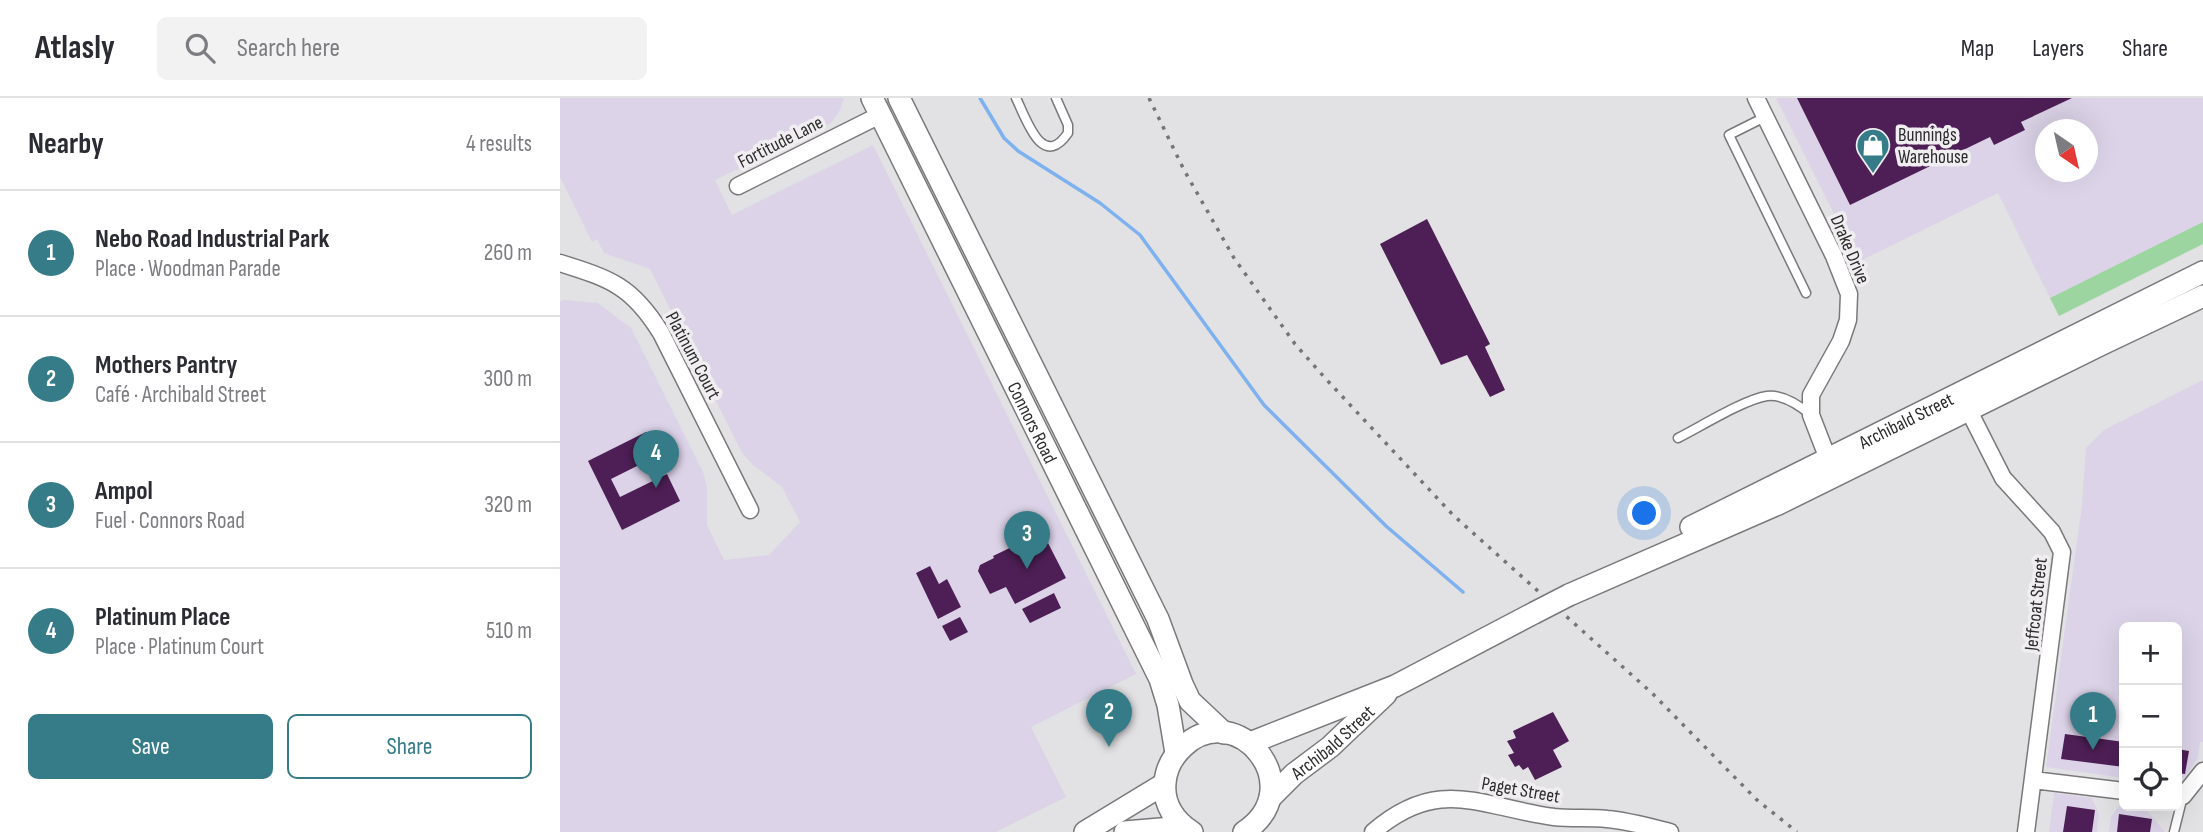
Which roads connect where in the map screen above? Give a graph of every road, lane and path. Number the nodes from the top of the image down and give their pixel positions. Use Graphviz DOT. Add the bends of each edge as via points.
graph roads {
  1 [pos="1016,98"];
  2 [pos="1056,98"];
  3 [pos="1756,98"];
  4 [pos="904,102"];
  5 [pos="876,106"];
  6 [pos="1765,117"];
  7 [pos="737,186"];
  8 [pos="560,263"];
  9 [pos="2203,272"];
  10 [pos="1806,293"];
  11 [pos="2203,296"];
  12 [pos="1964,401"];
  13 [pos="1811,415"];
  14 [pos="1678,438"];
  15 [pos="1832,467"];
  16 [pos="750,510"];
  17 [pos="1395,686"];
  18 [pos="1224,733"];
  19 [pos="1250,743"];
  20 [pos="1176,753"];
  21 [pos="2203,771"];
  22 [pos="2033,780"];
  23 [pos="1164,785"];
  24 [pos="2119,790"];
  25 [pos="2182,794"];
  26 [pos="2178,811"];
  27 [pos="1266,815"];
  28 [pos="1188,830"];
  29 [pos="1086,832"];
  30 [pos="1125,832"];
  31 [pos="1244,832"];
  32 [pos="1373,832"];
  33 [pos="1670,832"];
  34 [pos="2026,832"];
  35 [pos="2174,832"];
  1 -- 2 [label="lane" via="1033,134 1047,147 1055,146 1068,133"];
  3 -- 6 [label="street, Drake Drive"];
  4 -- 18 [label="street, Connors Road" via="1153,608 1190,701"];
  5 -- 7 [label="street, Fortitude Lane"];
  5 -- 20 [label="street, Connors Road" via="1157,671"];
  6 -- 10 [label="lane" via="1729,135"];
  6 -- 13 [label="street, Drake Drive" via="1849,294 1848,320 1811,395"];
  8 -- 16 [label="street, Platinum Court" via="612,282 646,309"];
  9 -- 12 [label="street, Archibald Street"];
  11 -- 12 [label="street, Archibald Street"];
  12 -- 15 [label="street, Archibald Street"];
  12 -- 22 [label="street, Jeffcoat Street" via="2003,478 2052,532 2062,552"];
  13 -- 14 [label="lane" via="1783,397 1769,396"];
  13 -- 15 [label="street"];
  15 -- 17 [label="street, Archibald Street, bridge" via="1680,533 1611,575"];
  17 -- 19 [label="street, Archibald Street"];
  17 -- 27 [label="street, Archibald Street" via="1294,774"];
  18 -- 19 [label="street"];
  18 -- 20 [label="street" via="1189,741"];
  19 -- 27 [label="street" via="1268,768 1271,782"];
  20 -- 23 [label="street"];
  21 -- 25 [label="street"];
  22 -- 24 [label="street"];
  22 -- 34 [label="street, Jeffcoat Street"];
  23 -- 28 [label="street" via="1173,815"];
  23 -- 29 [label="street"];
  26 -- 35 [label="lane"];
  27 -- 31 [label="street, Archibald Street"];
  28 -- 30 [label="street"];
  32 -- 33 [label="street, Paget Street" via="1407,807 1445,798"];
}
